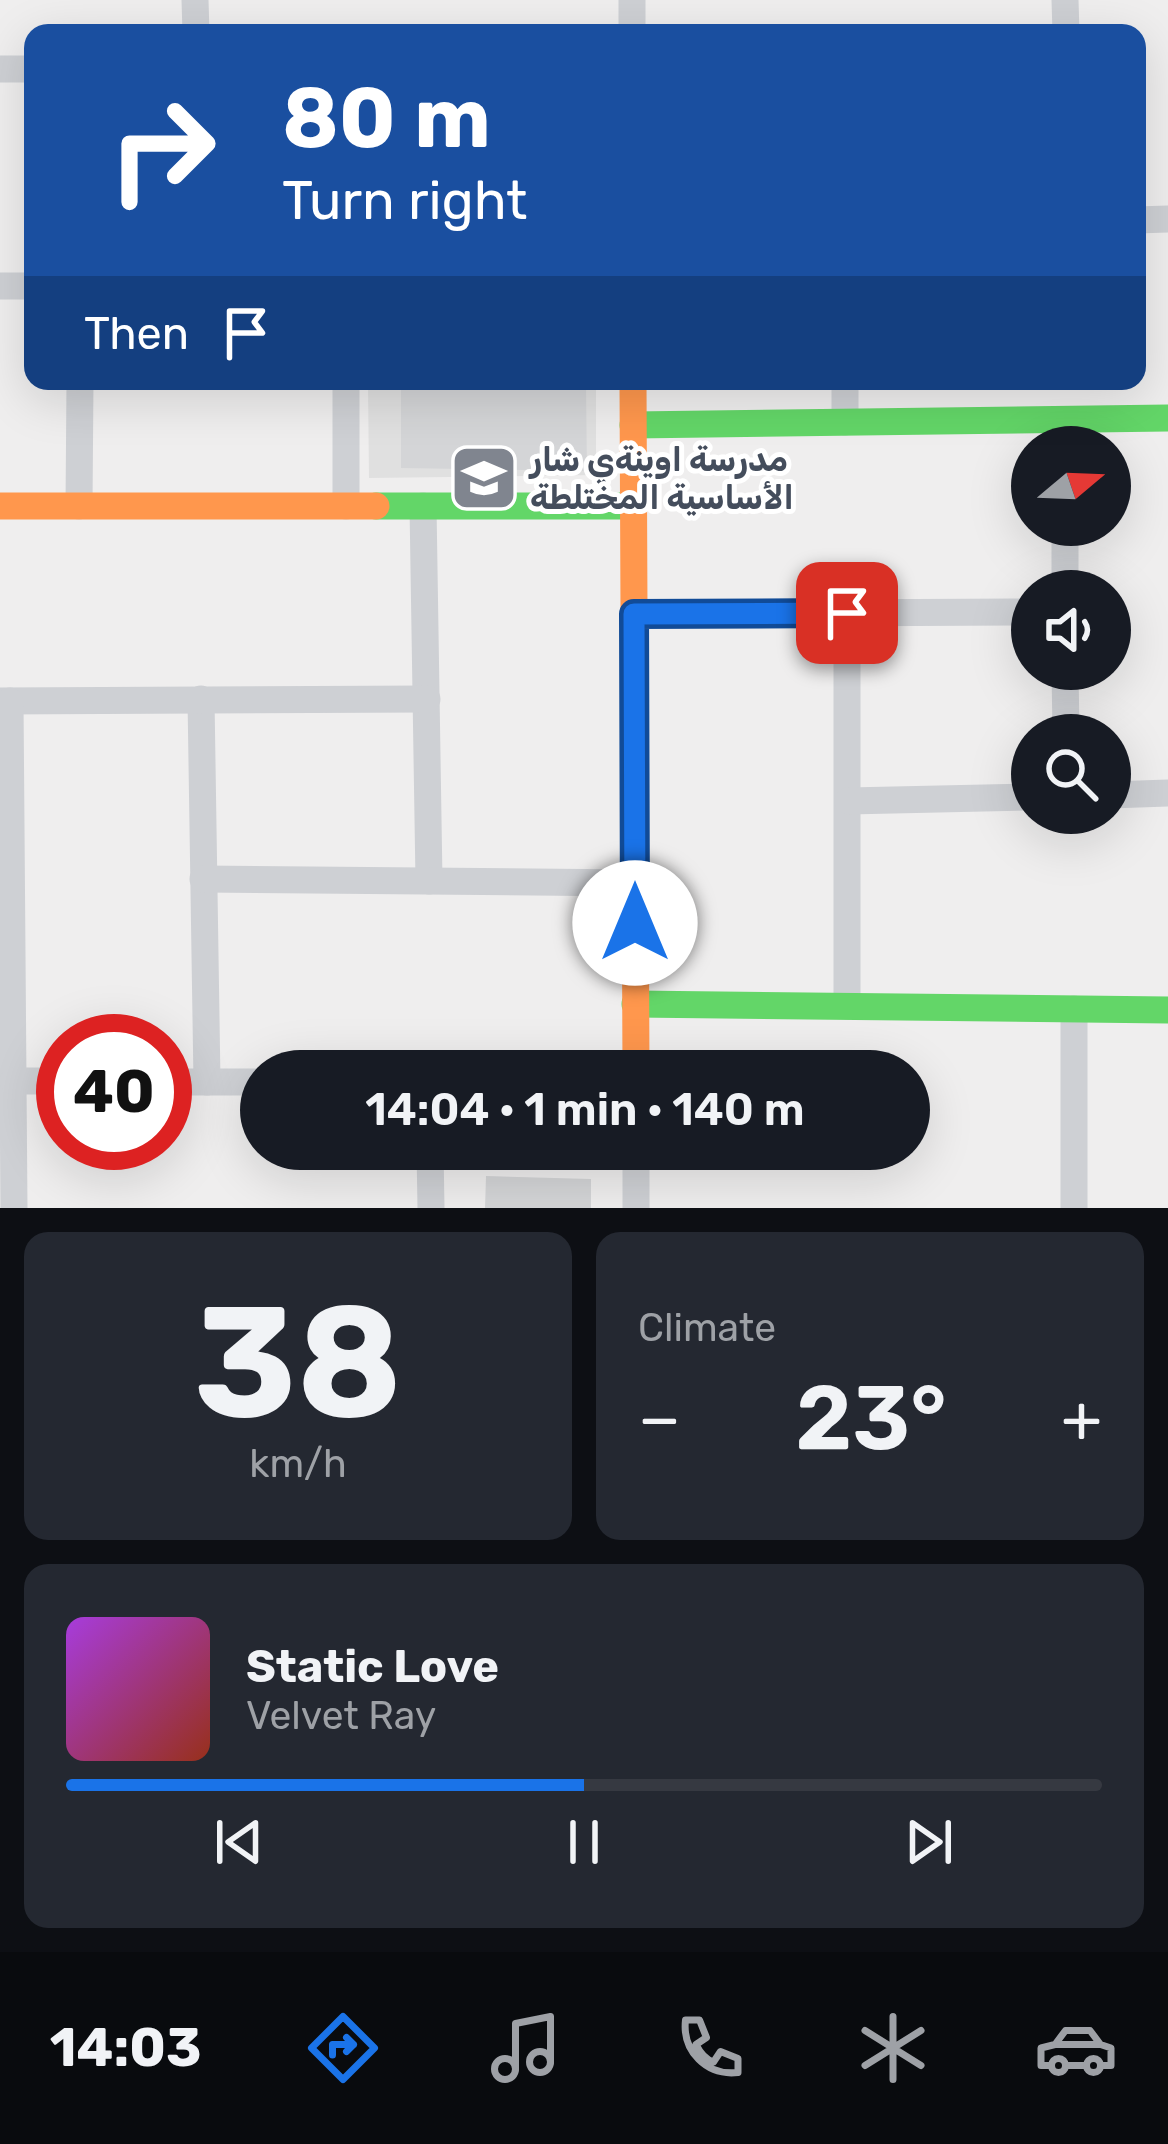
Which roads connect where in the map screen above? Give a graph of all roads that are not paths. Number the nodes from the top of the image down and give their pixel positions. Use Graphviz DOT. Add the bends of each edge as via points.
graph roads {
  1 [pos="80,390"];
  2 [pos="346,390"];
  3 [pos="633,390"];
  4 [pos="845,390"];
  5 [pos="1168,418"];
  6 [pos="845,422"];
  7 [pos="633,425"];
  8 [pos="1113,426"];
  9 [pos="1011,430"];
  10 [pos="0,506"];
  11 [pos="80,506"];
  12 [pos="346,506"];
  13 [pos="423,506"];
  14 [pos="633,506"];
  15 [pos="1011,612"];
  16 [pos="847,613"];
  17 [pos="634,614"];
  18 [pos="201,699"];
  19 [pos="427,699"];
  20 [pos="5,700"];
  21 [pos="1168,793"];
  22 [pos="1131,794"];
  23 [pos="1011,797"];
  24 [pos="848,801"];
  25 [pos="203,879"];
  26 [pos="429,881"];
  27 [pos="635,883"];
  28 [pos="635,1004"];
  29 [pos="847,1006"];
  30 [pos="1074,1009"];
  31 [pos="1168,1010"];
  32 [pos="635,1050"];
  33 [pos="13,1081"];
  34 [pos="36,1081"];
  35 [pos="192,1082"];
  36 [pos="207,1082"];
  37 [pos="240,1082"];
  38 [pos="430,1170"];
  39 [pos="636,1170"];
  40 [pos="7,1176"];
  41 [pos="14,1208"];
  42 [pos="431,1208"];
  43 [pos="636,1208"];
  44 [pos="1074,1208"];
  1 -- 11 [label="street"];
  2 -- 12 [label="street"];
  3 -- 7 [label="street"];
  4 -- 6 [label="street"];
  5 -- 8 [label="street"];
  6 -- 7 [label="street"];
  6 -- 9 [label="street"];
  7 -- 14 [label="street"];
  10 -- 11 [label="street"];
  11 -- 12 [label="street"];
  12 -- 13 [label="street"];
  13 -- 14 [label="street"];
  13 -- 19 [label="street"];
  14 -- 17 [label="street"];
  15 -- 16 [label="street"];
  16 -- 17 [label="street"];
  16 -- 24 [label="street"];
  17 -- 27 [label="street"];
  18 -- 19 [label="street"];
  18 -- 20 [label="street"];
  18 -- 25 [label="street"];
  19 -- 26 [label="street"];
  20 -- 33 [label="street"];
  21 -- 22 [label="street"];
  23 -- 24 [label="street"];
  24 -- 29 [label="street"];
  25 -- 26 [label="street"];
  25 -- 36 [label="street"];
  26 -- 27 [label="street"];
  27 -- 28 [label="street"];
  28 -- 29 [label="street"];
  28 -- 32 [label="street"];
  29 -- 30 [label="street"];
  30 -- 31 [label="street"];
  30 -- 44 [label="street"];
  33 -- 34 [label="street"];
  33 -- 40 [label="street"];
  35 -- 36 [label="street"];
  36 -- 37 [label="street"];
  38 -- 42 [label="street"];
  39 -- 43 [label="street"];
  40 -- 41 [label="street"];
}
